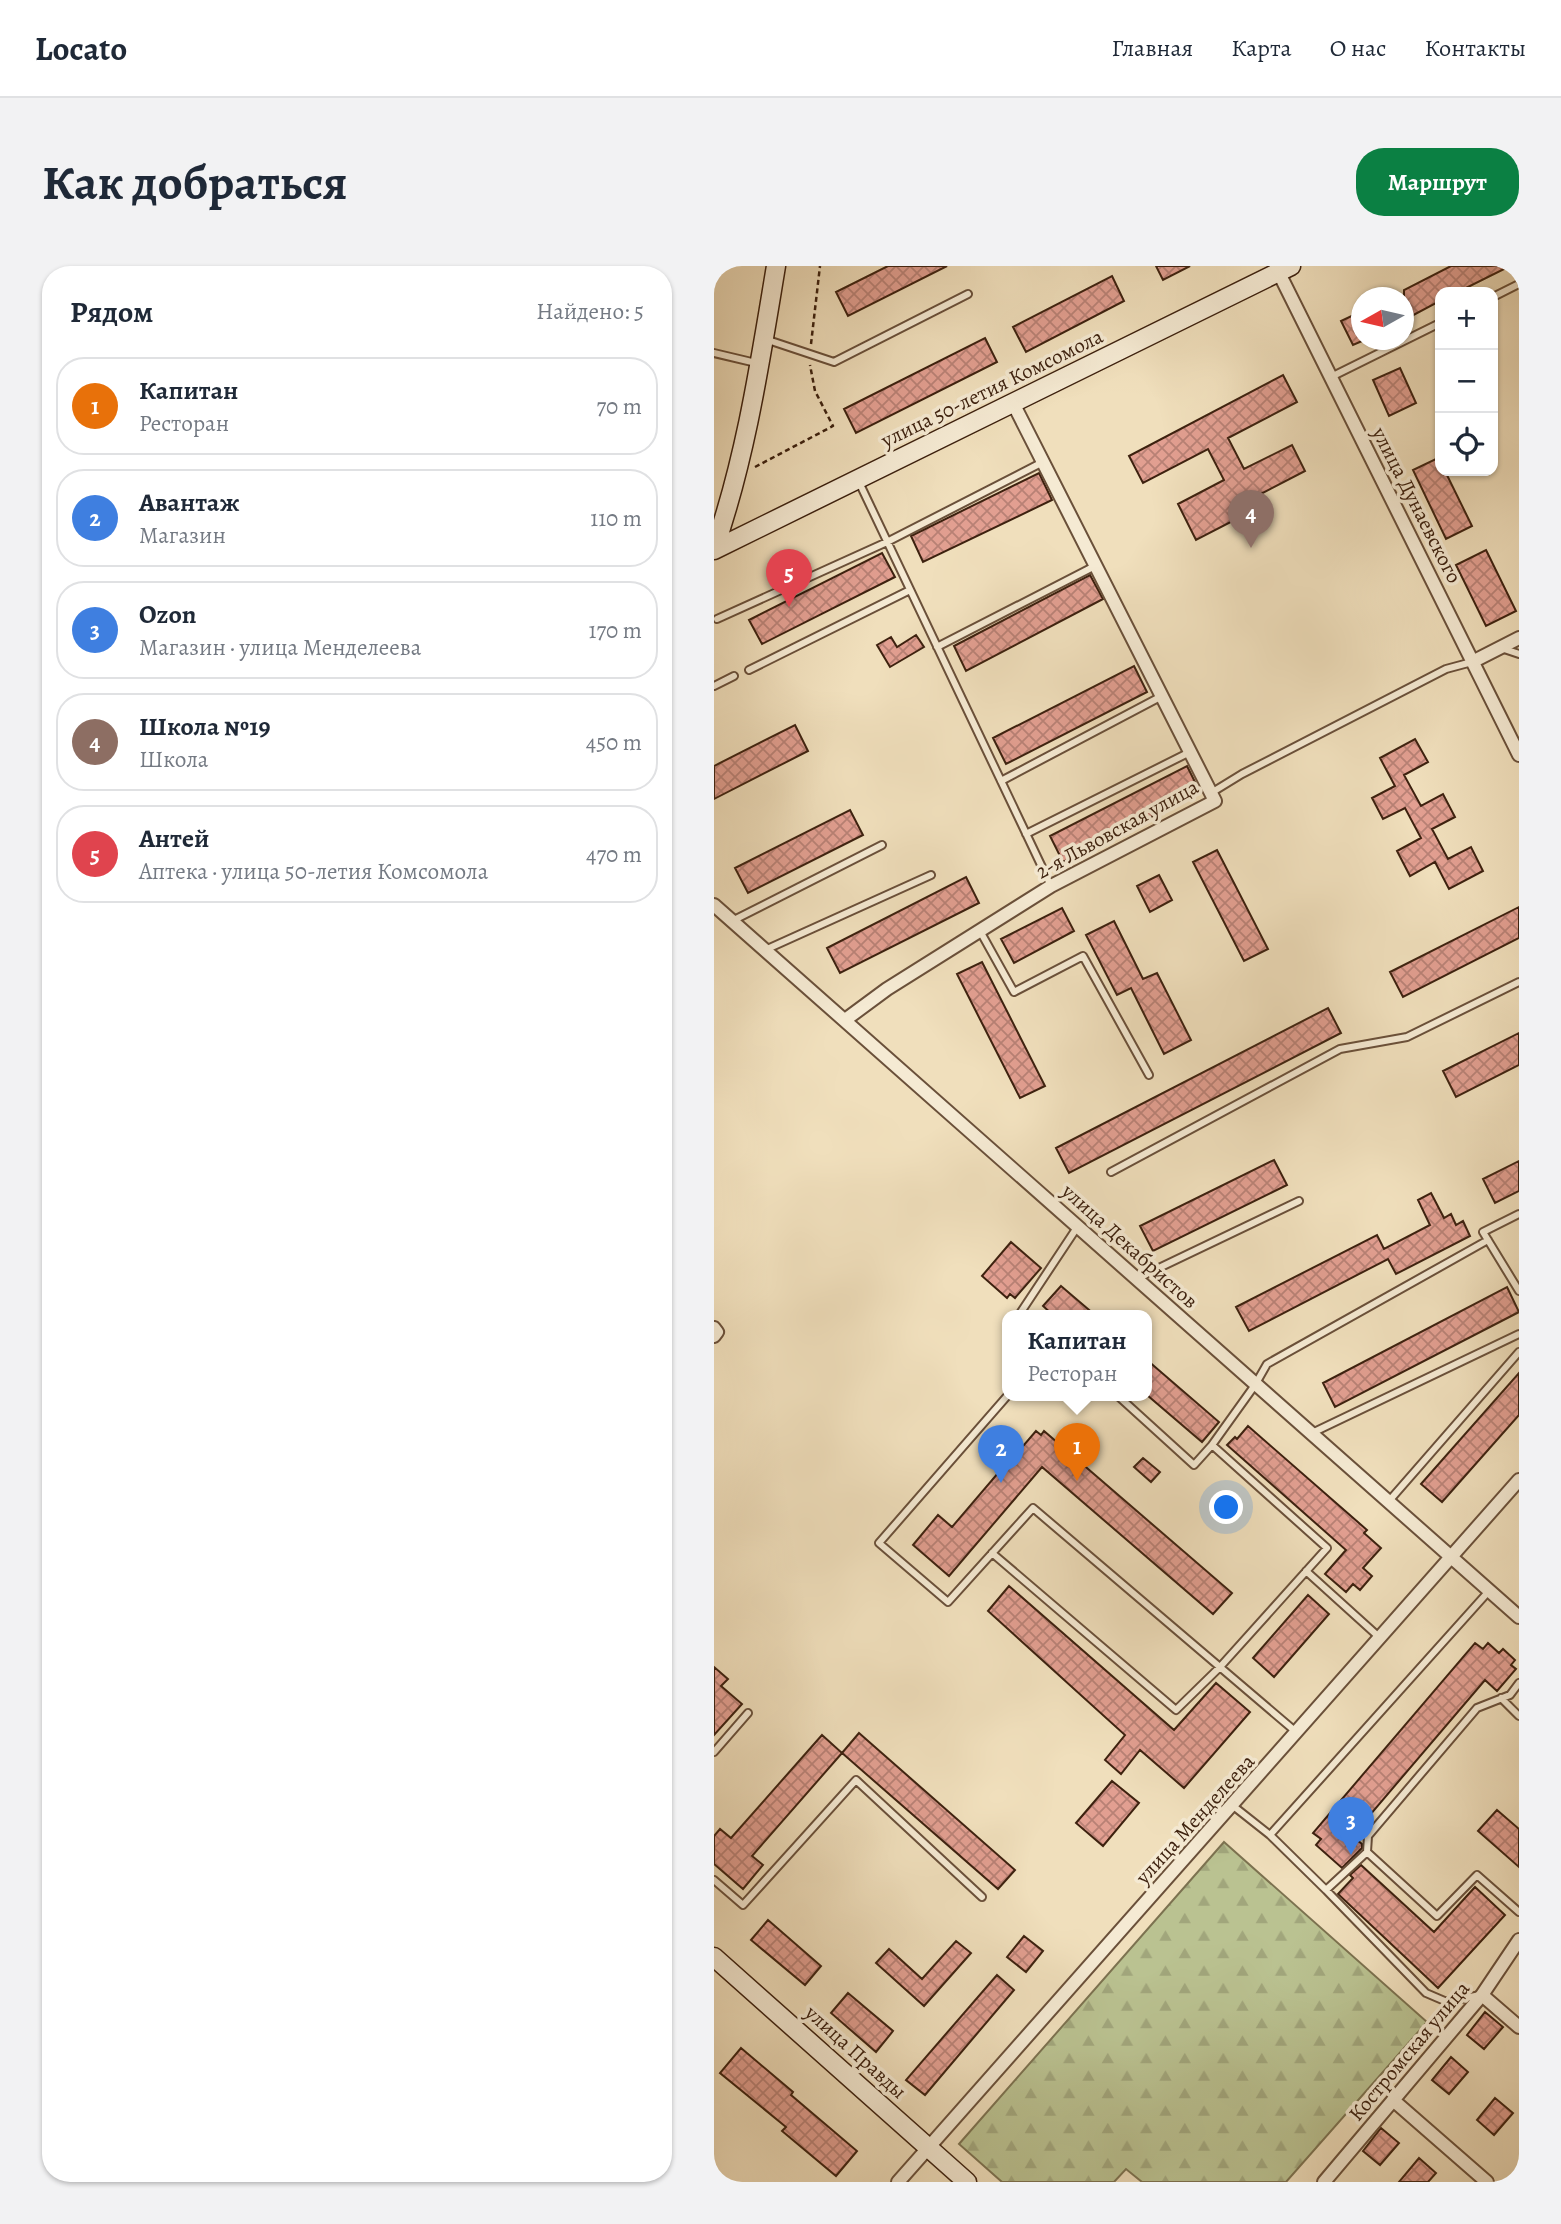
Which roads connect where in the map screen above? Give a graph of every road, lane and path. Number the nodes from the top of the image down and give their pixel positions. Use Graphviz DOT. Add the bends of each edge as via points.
graph roads {
  1 [pos="776,266"];
  2 [pos="820,266"];
  3 [pos="1282,268"];
  4 [pos="1519,284"];
  5 [pos="968,294"];
  6 [pos="1498,294"];
  7 [pos="1435,325"];
  8 [pos="764,339"];
  9 [pos="714,353"];
  10 [pos="810,354"];
  11 [pos="759,364"];
  12 [pos="1331,377"];
  13 [pos="1013,403"];
  14 [pos="1042,462"];
  15 [pos="736,476"];
  16 [pos="857,480"];
  17 [pos="887,542"];
  18 [pos="714,550"];
  19 [pos="1095,565"];
  20 [pos="910,590"];
  21 [pos="718,619"];
  22 [pos="1519,638"];
  23 [pos="937,647"];
  24 [pos="1500,648"];
  25 [pos="1519,654"];
  26 [pos="1474,662"];
  27 [pos="749,670"];
  28 [pos="734,676"];
  29 [pos="714,686"];
  30 [pos="1161,696"];
  31 [pos="1190,752"];
  32 [pos="1519,755"];
  33 [pos="1001,781"];
  34 [pos="1211,793"];
  35 [pos="1026,834"];
  36 [pos="881,845"];
  37 [pos="931,875"];
  38 [pos="1051,887"];
  39 [pos="714,905"];
  40 [pos="732,921"];
  41 [pos="980,931"];
  42 [pos="765,950"];
  43 [pos="1519,982"];
  44 [pos="845,1020"];
  45 [pos="1149,1075"];
  46 [pos="1111,1172"];
  47 [pos="1299,1201"];
  48 [pos="1519,1214"];
  49 [pos="1078,1226"];
  50 [pos="1488,1240"];
  51 [pos="1138,1278"];
  52 [pos="1519,1291"];
  53 [pos="1021,1310"];
  54 [pos="714,1328"];
  55 [pos="1519,1334"];
  56 [pos="714,1336"];
  57 [pos="1519,1352"];
  58 [pos="1255,1385"];
  59 [pos="1003,1401"];
  60 [pos="1124,1401"];
  61 [pos="1312,1433"];
  62 [pos="1212,1445"];
  63 [pos="1519,1480"];
  64 [pos="1389,1501"];
  65 [pos="992,1553"];
  66 [pos="1452,1557"];
  67 [pos="1306,1571"];
  68 [pos="1489,1590"];
  69 [pos="1519,1617"];
  70 [pos="1380,1638"];
  71 [pos="1220,1667"];
  72 [pos="1519,1683"];
  73 [pos="1501,1698"];
  74 [pos="748,1713"];
  75 [pos="1519,1716"];
  76 [pos="1297,1732"];
  77 [pos="714,1752"];
  78 [pos="1232,1805"];
  79 [pos="1270,1835"];
  80 [pos="1367,1852"];
  81 [pos="714,1880"];
  82 [pos="1325,1890"];
  83 [pos="982,1897"];
  84 [pos="1519,1912"];
  85 [pos="1519,1940"];
  86 [pos="714,1957"];
  87 [pos="1482,1995"];
  88 [pos="1519,2027"];
  89 [pos="1393,2100"];
  90 [pos="928,2148"];
  91 [pos="898,2182"];
  92 [pos="967,2182"];
  93 [pos="1324,2182"];
  94 [pos="1486,2182"];
  1 -- 8 [label="street"];
  2 -- 10 [label="path"];
  3 -- 12 [label="street, улица Дунаевского"];
  3 -- 13 [label="street, улица 50-летия Комсомола"];
  4 -- 6 [label="lane"];
  5 -- 10 [label="lane" via="834,362"];
  7 -- 12 [label="lane"];
  8 -- 10 [label="lane"];
  8 -- 11 [label="street"];
  9 -- 11 [label="lane"];
  10 -- 15 [label="path" via="815,391 833,426"];
  11 -- 15 [label="street"];
  12 -- 26 [label="street, улица Дунаевского"];
  13 -- 14 [label="street, 2-я Львовская улица"];
  13 -- 16 [label="street, улица 50-летия Комсомола"];
  14 -- 17 [label="lane"];
  14 -- 19 [label="street, 2-я Львовская улица"];
  15 -- 18 [label="street"];
  16 -- 17 [label="lane"];
  16 -- 18 [label="street, улица 50-летия Комсомола"];
  17 -- 20 [label="lane"];
  17 -- 21 [label="lane"];
  19 -- 23 [label="lane"];
  19 -- 30 [label="street, 2-я Львовская улица"];
  20 -- 23 [label="lane"];
  20 -- 27 [label="lane"];
  22 -- 24 [label="street"];
  23 -- 33 [label="lane"];
  24 -- 25 [label="lane"];
  24 -- 26 [label="street"];
  26 -- 32 [label="street, улица Дунаевского"];
  26 -- 34 [label="lane" via="1446,669"];
  28 -- 29 [label="lane"];
  30 -- 31 [label="street, 2-я Львовская улица"];
  30 -- 33 [label="lane"];
  31 -- 34 [label="street, 2-я Львовская улица"];
  31 -- 35 [label="lane"];
  33 -- 35 [label="lane"];
  34 -- 38 [label="street, 2-я Львовская улица" via="1215,801"];
  35 -- 38 [label="lane"];
  36 -- 40 [label="lane"];
  37 -- 42 [label="lane"];
  38 -- 41 [label="street, 2-я Львовская улица"];
  39 -- 40 [label="street, улица Декабристов"];
  40 -- 42 [label="street, улица Декабристов"];
  41 -- 44 [label="street, 2-я Львовская улица"];
  41 -- 45 [label="lane" via="1014,992 1083,956"];
  42 -- 44 [label="street, улица Декабристов"];
  43 -- 46 [label="lane" via="1408,1037 1340,1049"];
  44 -- 49 [label="street, улица Декабристов"];
  47 -- 51 [label="lane"];
  48 -- 50 [label="lane" via="1483,1232"];
  49 -- 51 [label="street, улица Декабристов"];
  49 -- 53 [label="lane"];
  50 -- 52 [label="lane"];
  50 -- 58 [label="lane" via="1267,1364"];
  51 -- 58 [label="street, улица Декабристов"];
  54 -- 56 [label="street"];
  55 -- 61 [label="lane"];
  57 -- 64 [label="lane"];
  58 -- 61 [label="street, улица Декабристов"];
  58 -- 62 [label="lane"];
  59 -- 65 [label="lane" via="879,1543 948,1602"];
  60 -- 62 [label="lane" via="1194,1465"];
  61 -- 64 [label="street, улица Декабристов"];
  62 -- 67 [label="lane" via="1327,1548"];
  63 -- 66 [label="street, улица Менделеева"];
  64 -- 66 [label="street, улица Декабристов"];
  65 -- 71 [label="lane" via="1176,1710"];
  65 -- 71 [label="lane" via="1033,1508"];
  66 -- 68 [label="street, улица Декабристов"];
  66 -- 70 [label="street, улица Менделеева"];
  67 -- 70 [label="lane"];
  67 -- 71 [label="lane"];
  68 -- 69 [label="street, улица Декабристов"];
  68 -- 79 [label="lane"];
  70 -- 76 [label="street, улица Менделеева"];
  71 -- 76 [label="lane"];
  72 -- 73 [label="lane"];
  73 -- 75 [label="lane"];
  73 -- 80 [label="lane" via="1477,1708 1368,1836"];
  74 -- 77 [label="lane"];
  76 -- 78 [label="street, улица Менделеева"];
  78 -- 79 [label="lane"];
  78 -- 90 [label="street, улица Менделеева"];
  79 -- 82 [label="lane"];
  80 -- 82 [label="lane"];
  80 -- 84 [label="lane" via="1437,1916 1477,1875"];
  81 -- 83 [label="lane" via="743,1905 856,1780"];
  82 -- 87 [label="lane" via="1426,1993 1447,2002"];
  85 -- 87 [label="street, Костромская улица"];
  86 -- 90 [label="street, улица Правды"];
  87 -- 88 [label="street"];
  87 -- 89 [label="street, Костромская улица"];
  89 -- 93 [label="street, Костромская улица"];
  89 -- 94 [label="street"];
  90 -- 91 [label="street, улица Менделеева"];
  90 -- 92 [label="street, улица Правды"];
}
